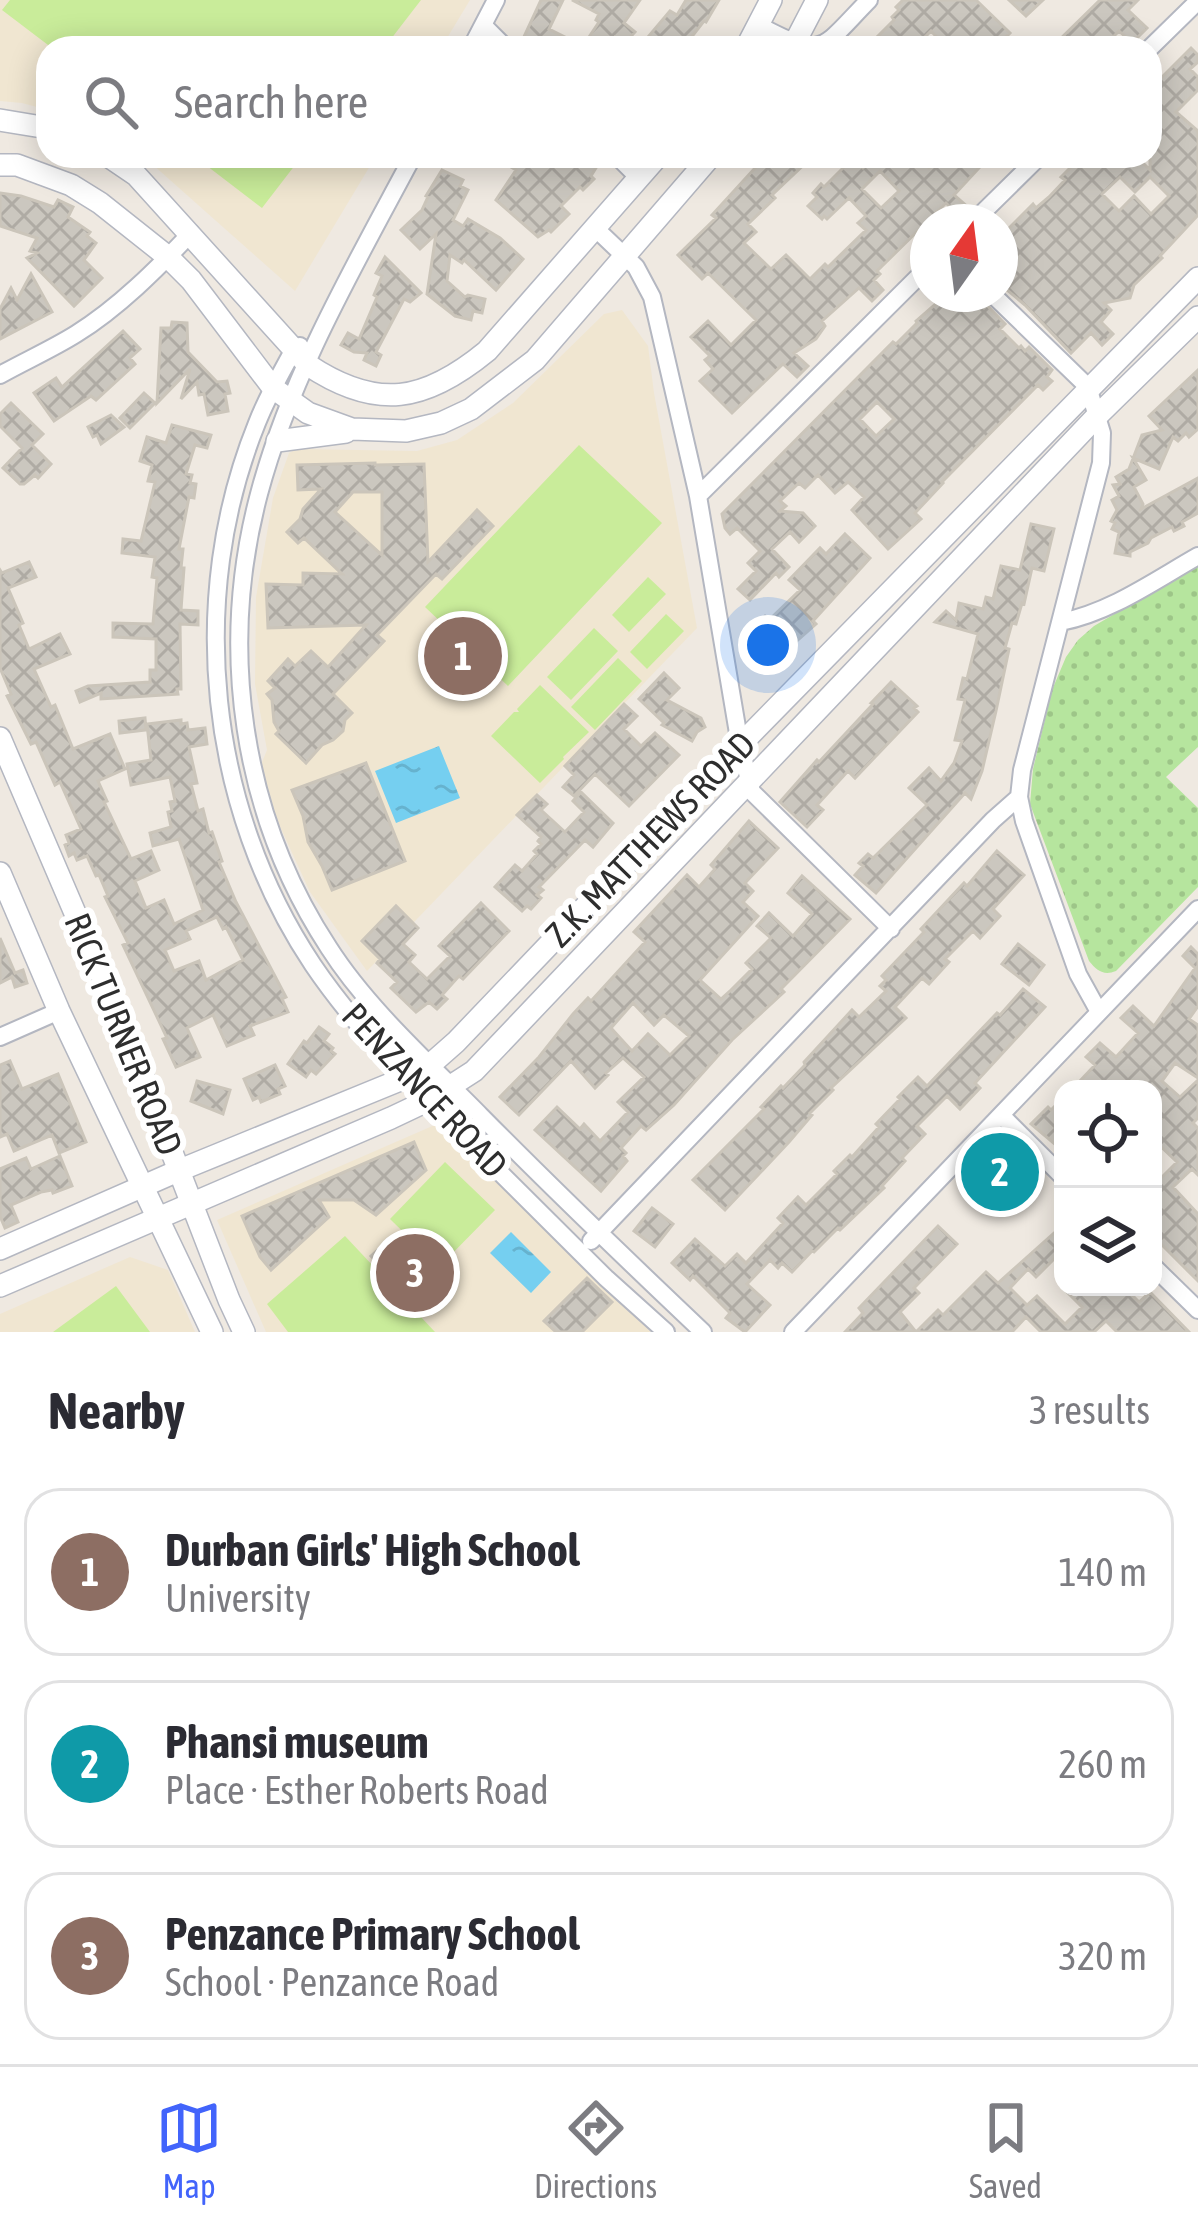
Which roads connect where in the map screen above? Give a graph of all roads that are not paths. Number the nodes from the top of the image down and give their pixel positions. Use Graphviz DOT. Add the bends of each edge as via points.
graph roads {
  1 [pos="496,0"];
  2 [pos="771,0"];
  3 [pos="817,0"];
  4 [pos="869,0"];
  5 [pos="1198,1"];
  6 [pos="483,25"];
  7 [pos="758,25"];
  8 [pos="477,36"];
  9 [pos="494,36"];
  10 [pos="752,36"];
  11 [pos="776,36"];
  12 [pos="798,36"];
  13 [pos="831,36"];
  14 [pos="1162,36"];
  15 [pos="0,119"];
  16 [pos="36,126"];
  17 [pos="0,165"];
  18 [pos="126,168"];
  19 [pos="407,168"];
  20 [pos="629,168"];
  21 [pos="648,168"];
  22 [pos="701,168"];
  23 [pos="1028,168"];
  24 [pos="639,178"];
  25 [pos="992,204"];
  26 [pos="594,227"];
  27 [pos="191,233"];
  28 [pos="168,257"];
  29 [pos="626,257"];
  30 [pos="1198,278"];
  31 [pos="910,285"];
  32 [pos="1011,312"];
  33 [pos="1198,317"];
  34 [pos="301,357"];
  35 [pos="0,375"];
  36 [pos="1088,387"];
  37 [pos="273,388"];
  38 [pos="292,402"];
  39 [pos="1097,416"];
  40 [pos="364,431"];
  41 [pos="277,441"];
  42 [pos="698,496"];
  43 [pos="1198,556"];
  44 [pos="1061,622"];
  45 [pos="854,628"];
  46 [pos="215,635"];
  47 [pos="238,636"];
  48 [pos="875,648"];
  49 [pos="0,738"];
  50 [pos="740,745"];
  51 [pos="748,780"];
  52 [pos="1019,797"];
  53 [pos="260,801"];
  54 [pos="241,808"];
  55 [pos="0,873"];
  56 [pos="1198,909"];
  57 [pos="579,911"];
  58 [pos="312,919"];
  59 [pos="293,929"];
  60 [pos="891,929"];
  61 [pos="603,934"];
  62 [pos="59,1011"];
  63 [pos="1100,1012"];
  64 [pos="0,1037"];
  65 [pos="430,1064"];
  66 [pos="405,1078"];
  67 [pos="452,1087"];
  68 [pos="429,1100"];
  69 [pos="1000,1115"];
  70 [pos="1054,1168"];
  71 [pos="180,1170"];
  72 [pos="142,1186"];
  73 [pos="191,1202"];
  74 [pos="158,1217"];
  75 [pos="598,1235"];
  76 [pos="0,1249"];
  77 [pos="581,1251"];
  78 [pos="1162,1274"];
  79 [pos="0,1286"];
  80 [pos="1198,1310"];
  81 [pos="212,1332"];
  82 [pos="244,1332"];
  83 [pos="666,1332"];
  84 [pos="703,1332"];
  85 [pos="793,1332"];
  1 -- 6 [label="street"];
  2 -- 7 [label="street"];
  3 -- 12 [label="street"];
  4 -- 13 [label="street"];
  5 -- 14 [label="street"];
  6 -- 8 [label="street"];
  6 -- 9 [label="street"];
  7 -- 10 [label="street"];
  7 -- 11 [label="street"];
  15 -- 16 [label="street"];
  17 -- 28 [label="street" via="70,184"];
  18 -- 27 [label="street"];
  19 -- 34 [label="street"];
  20 -- 24 [label="street"];
  21 -- 24 [label="street"];
  22 -- 29 [label="street"];
  23 -- 25 [label="street"];
  24 -- 26 [label="street"];
  26 -- 29 [label="street"];
  26 -- 34 [label="street" via="487,351 435,387 358,391"];
  27 -- 28 [label="street"];
  27 -- 34 [label="street"];
  28 -- 35 [label="street" via="77,334"];
  28 -- 37 [label="street"];
  29 -- 40 [label="street" via="536,360 471,410 406,431"];
  29 -- 42 [label="street" via="652,297"];
  30 -- 36 [label="street, Z.K. MATTHEWS ROAD"];
  31 -- 42 [label="street"];
  32 -- 36 [label="street"];
  33 -- 39 [label="street, Z.K. MATTHEWS ROAD"];
  34 -- 37 [label="street, PENZANCE ROAD"];
  34 -- 38 [label="street, PENZANCE ROAD"];
  36 -- 39 [label="street"];
  36 -- 45 [label="street, Z.K. MATTHEWS ROAD"];
  37 -- 38 [label="street"];
  37 -- 46 [label="street, PENZANCE ROAD" via="231,507"];
  38 -- 40 [label="street"];
  38 -- 41 [label="street, PENZANCE ROAD"];
  39 -- 44 [label="street" via="1101,463"];
  39 -- 48 [label="street, Z.K. MATTHEWS ROAD"];
  40 -- 41 [label="street"];
  41 -- 47 [label="street, PENZANCE ROAD" via="246,554"];
  42 -- 50 [label="street"];
  43 -- 44 [label="street" via="1106,608"];
  44 -- 52 [label="street"];
  45 -- 48 [label="street"];
  45 -- 50 [label="street, Z.K. MATTHEWS ROAD"];
  46 -- 47 [label="street"];
  46 -- 54 [label="street, PENZANCE ROAD" via="219,703"];
  47 -- 53 [label="street, PENZANCE ROAD"];
  48 -- 51 [label="street, Z.K. MATTHEWS ROAD"];
  49 -- 71 [label="street, RICK TURNER ROAD"];
  50 -- 51 [label="street"];
  50 -- 57 [label="street, Z.K. MATTHEWS ROAD"];
  51 -- 60 [label="street" via="759,802"];
  51 -- 61 [label="street, Z.K. MATTHEWS ROAD"];
  52 -- 60 [label="street"];
  52 -- 63 [label="street" via="1078,974"];
  53 -- 54 [label="street"];
  53 -- 58 [label="street, PENZANCE ROAD"];
  54 -- 59 [label="street, PENZANCE ROAD"];
  55 -- 62 [label="street, RICK TURNER ROAD"];
  56 -- 63 [label="street"];
  57 -- 61 [label="street"];
  57 -- 65 [label="street, Z.K. MATTHEWS ROAD"];
  58 -- 59 [label="street"];
  58 -- 65 [label="street, PENZANCE ROAD" via="364,994"];
  59 -- 66 [label="street, PENZANCE ROAD"];
  60 -- 75 [label="street"];
  61 -- 67 [label="street, Z.K. MATTHEWS ROAD"];
  62 -- 64 [label="street"];
  62 -- 72 [label="street, RICK TURNER ROAD"];
  63 -- 69 [label="street"];
  65 -- 66 [label="street, Z.K. MATTHEWS ROAD"];
  65 -- 67 [label="street, PENZANCE ROAD"];
  66 -- 68 [label="street, PENZANCE ROAD"];
  66 -- 71 [label="street, Z.K. MATTHEWS ROAD"];
  67 -- 68 [label="street, Z.K. MATTHEWS ROAD"];
  67 -- 75 [label="street, PENZANCE ROAD"];
  68 -- 73 [label="street, Z.K. MATTHEWS ROAD"];
  68 -- 77 [label="street, PENZANCE ROAD"];
  69 -- 70 [label="street"];
  69 -- 85 [label="street"];
  71 -- 72 [label="street, Z.K. MATTHEWS ROAD"];
  71 -- 73 [label="street, RICK TURNER ROAD"];
  72 -- 74 [label="street, RICK TURNER ROAD"];
  72 -- 76 [label="street, Z.K. MATTHEWS ROAD"];
  73 -- 74 [label="street, Z.K. MATTHEWS ROAD"];
  73 -- 82 [label="street, RICK TURNER ROAD"];
  74 -- 79 [label="street, Z.K. MATTHEWS ROAD"];
  74 -- 81 [label="street, RICK TURNER ROAD"];
  75 -- 77 [label="street"];
  75 -- 84 [label="street, PENZANCE ROAD"];
  77 -- 83 [label="street, PENZANCE ROAD"];
  78 -- 80 [label="street"];
}
